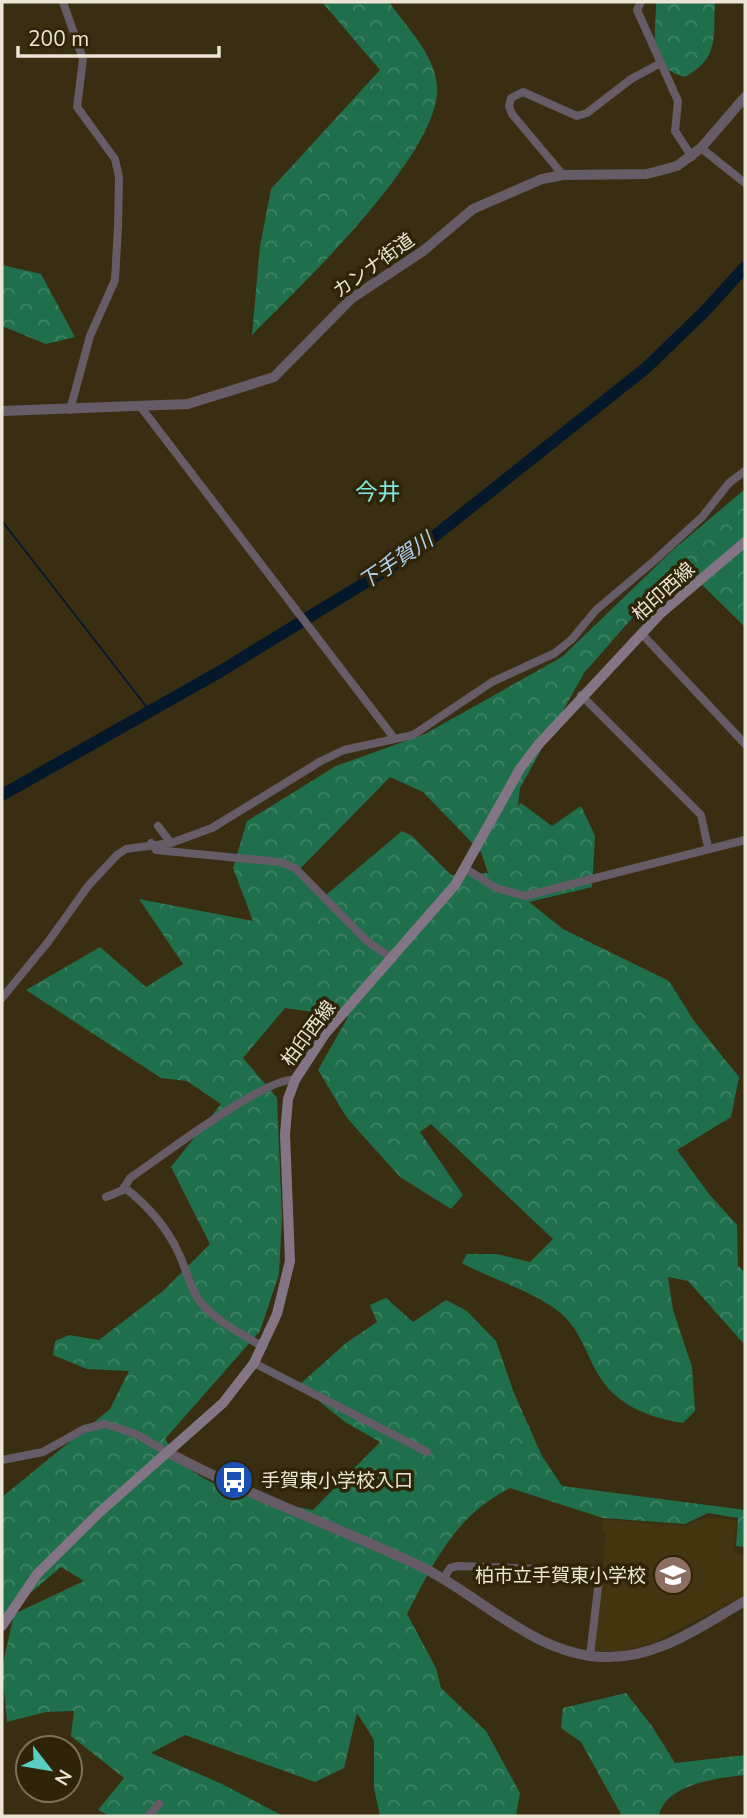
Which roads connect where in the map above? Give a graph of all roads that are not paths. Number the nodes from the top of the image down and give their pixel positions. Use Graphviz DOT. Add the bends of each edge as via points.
graph roads {
  1 [pos="63,2"];
  2 [pos="641,2"];
  3 [pos="659,64"];
  4 [pos="745,97"];
  5 [pos="701,148"];
  6 [pos="692,157"];
  7 [pos="563,175"];
  8 [pos="745,183"];
  9 [pos="141,406"];
  10 [pos="70,410"];
  11 [pos="2,411"];
  12 [pos="745,471"];
  13 [pos="745,542"];
  14 [pos="641,633"];
  15 [pos="581,695"];
  16 [pos="394,738"];
  17 [pos="745,744"];
  18 [pos="158,826"];
  19 [pos="745,840"];
  20 [pos="151,843"];
  21 [pos="171,843"];
  22 [pos="708,847"];
  23 [pos="465,868"];
  24 [pos="393,959"];
  25 [pos="2,998"];
  26 [pos="295,1080"];
  27 [pos="124,1188"];
  28 [pos="106,1197"];
  29 [pos="263,1347"];
  30 [pos="254,1363"];
  31 [pos="167,1451"];
  32 [pos="427,1452"];
  33 [pos="2,1460"];
  34 [pos="444,1578"];
  35 [pos="745,1601"];
  36 [pos="2,1626"];
  37 [pos="590,1656"];
  38 [pos="159,1804"];
  39 [pos="148,1816"];
  1 -- 10 [label="street" via="83,59 77,107 115,159 119,177 117,271 90,336"];
  2 -- 3 [label="street" via="637,10"];
  3 -- 6 [label="street" via="678,101 674,131"];
  3 -- 7 [label="street" via="577,116 523,92 511,98 512,114"];
  4 -- 5 [label="street, カンナ街道"];
  5 -- 6 [label="street, カンナ街道"];
  5 -- 8 [label="street"];
  6 -- 7 [label="street, カンナ街道" via="662,172"];
  7 -- 9 [label="street, カンナ街道" via="522,185 473,209 423,251 352,298 274,377 198,402"];
  9 -- 10 [label="street, カンナ街道"];
  9 -- 16 [label="street"];
  10 -- 11 [label="street, カンナ街道"];
  12 -- 16 [label="street" via="555,653 492,682 413,735"];
  13 -- 14 [label="main road, 柏印西線"];
  14 -- 15 [label="main road, 柏印西線"];
  14 -- 17 [label="street"];
  15 -- 22 [label="street" via="701,815"];
  15 -- 23 [label="main road, 柏印西線" via="521,768"];
  16 -- 21 [label="street" via="344,750 212,828"];
  18 -- 21 [label="street"];
  19 -- 22 [label="street"];
  20 -- 21 [label="street"];
  20 -- 24 [label="street" via="156,850 280,862 295,869 367,941"];
  20 -- 25 [label="street" via="126,849 107,864"];
  22 -- 23 [label="street" via="525,896 496,888"];
  23 -- 24 [label="main road, 柏印西線"];
  24 -- 26 [label="main road, 柏印西線" via="325,1034"];
  26 -- 27 [label="street" via="282,1079 252,1096 130,1178"];
  26 -- 29 [label="main road, 柏印西線" via="285,1134 290,1261"];
  27 -- 28 [label="street"];
  27 -- 29 [label="street" via="157,1218 200,1301"];
  29 -- 30 [label="main road, 柏印西線"];
  30 -- 31 [label="main road, 柏印西線" via="223,1403"];
  30 -- 32 [label="street"];
  31 -- 33 [label="street" via="105,1424 84,1429 52,1449"];
  31 -- 34 [label="street" via="248,1493"];
  31 -- 36 [label="main road, 柏印西線" via="37,1574"];
  34 -- 37 [label="street" via="548,1644"];
  34 -- 37 [label="street" via="450,1568 458,1566 600,1571"];
  35 -- 37 [label="street" via="651,1651"];
  38 -- 39 [label="street"];
}
